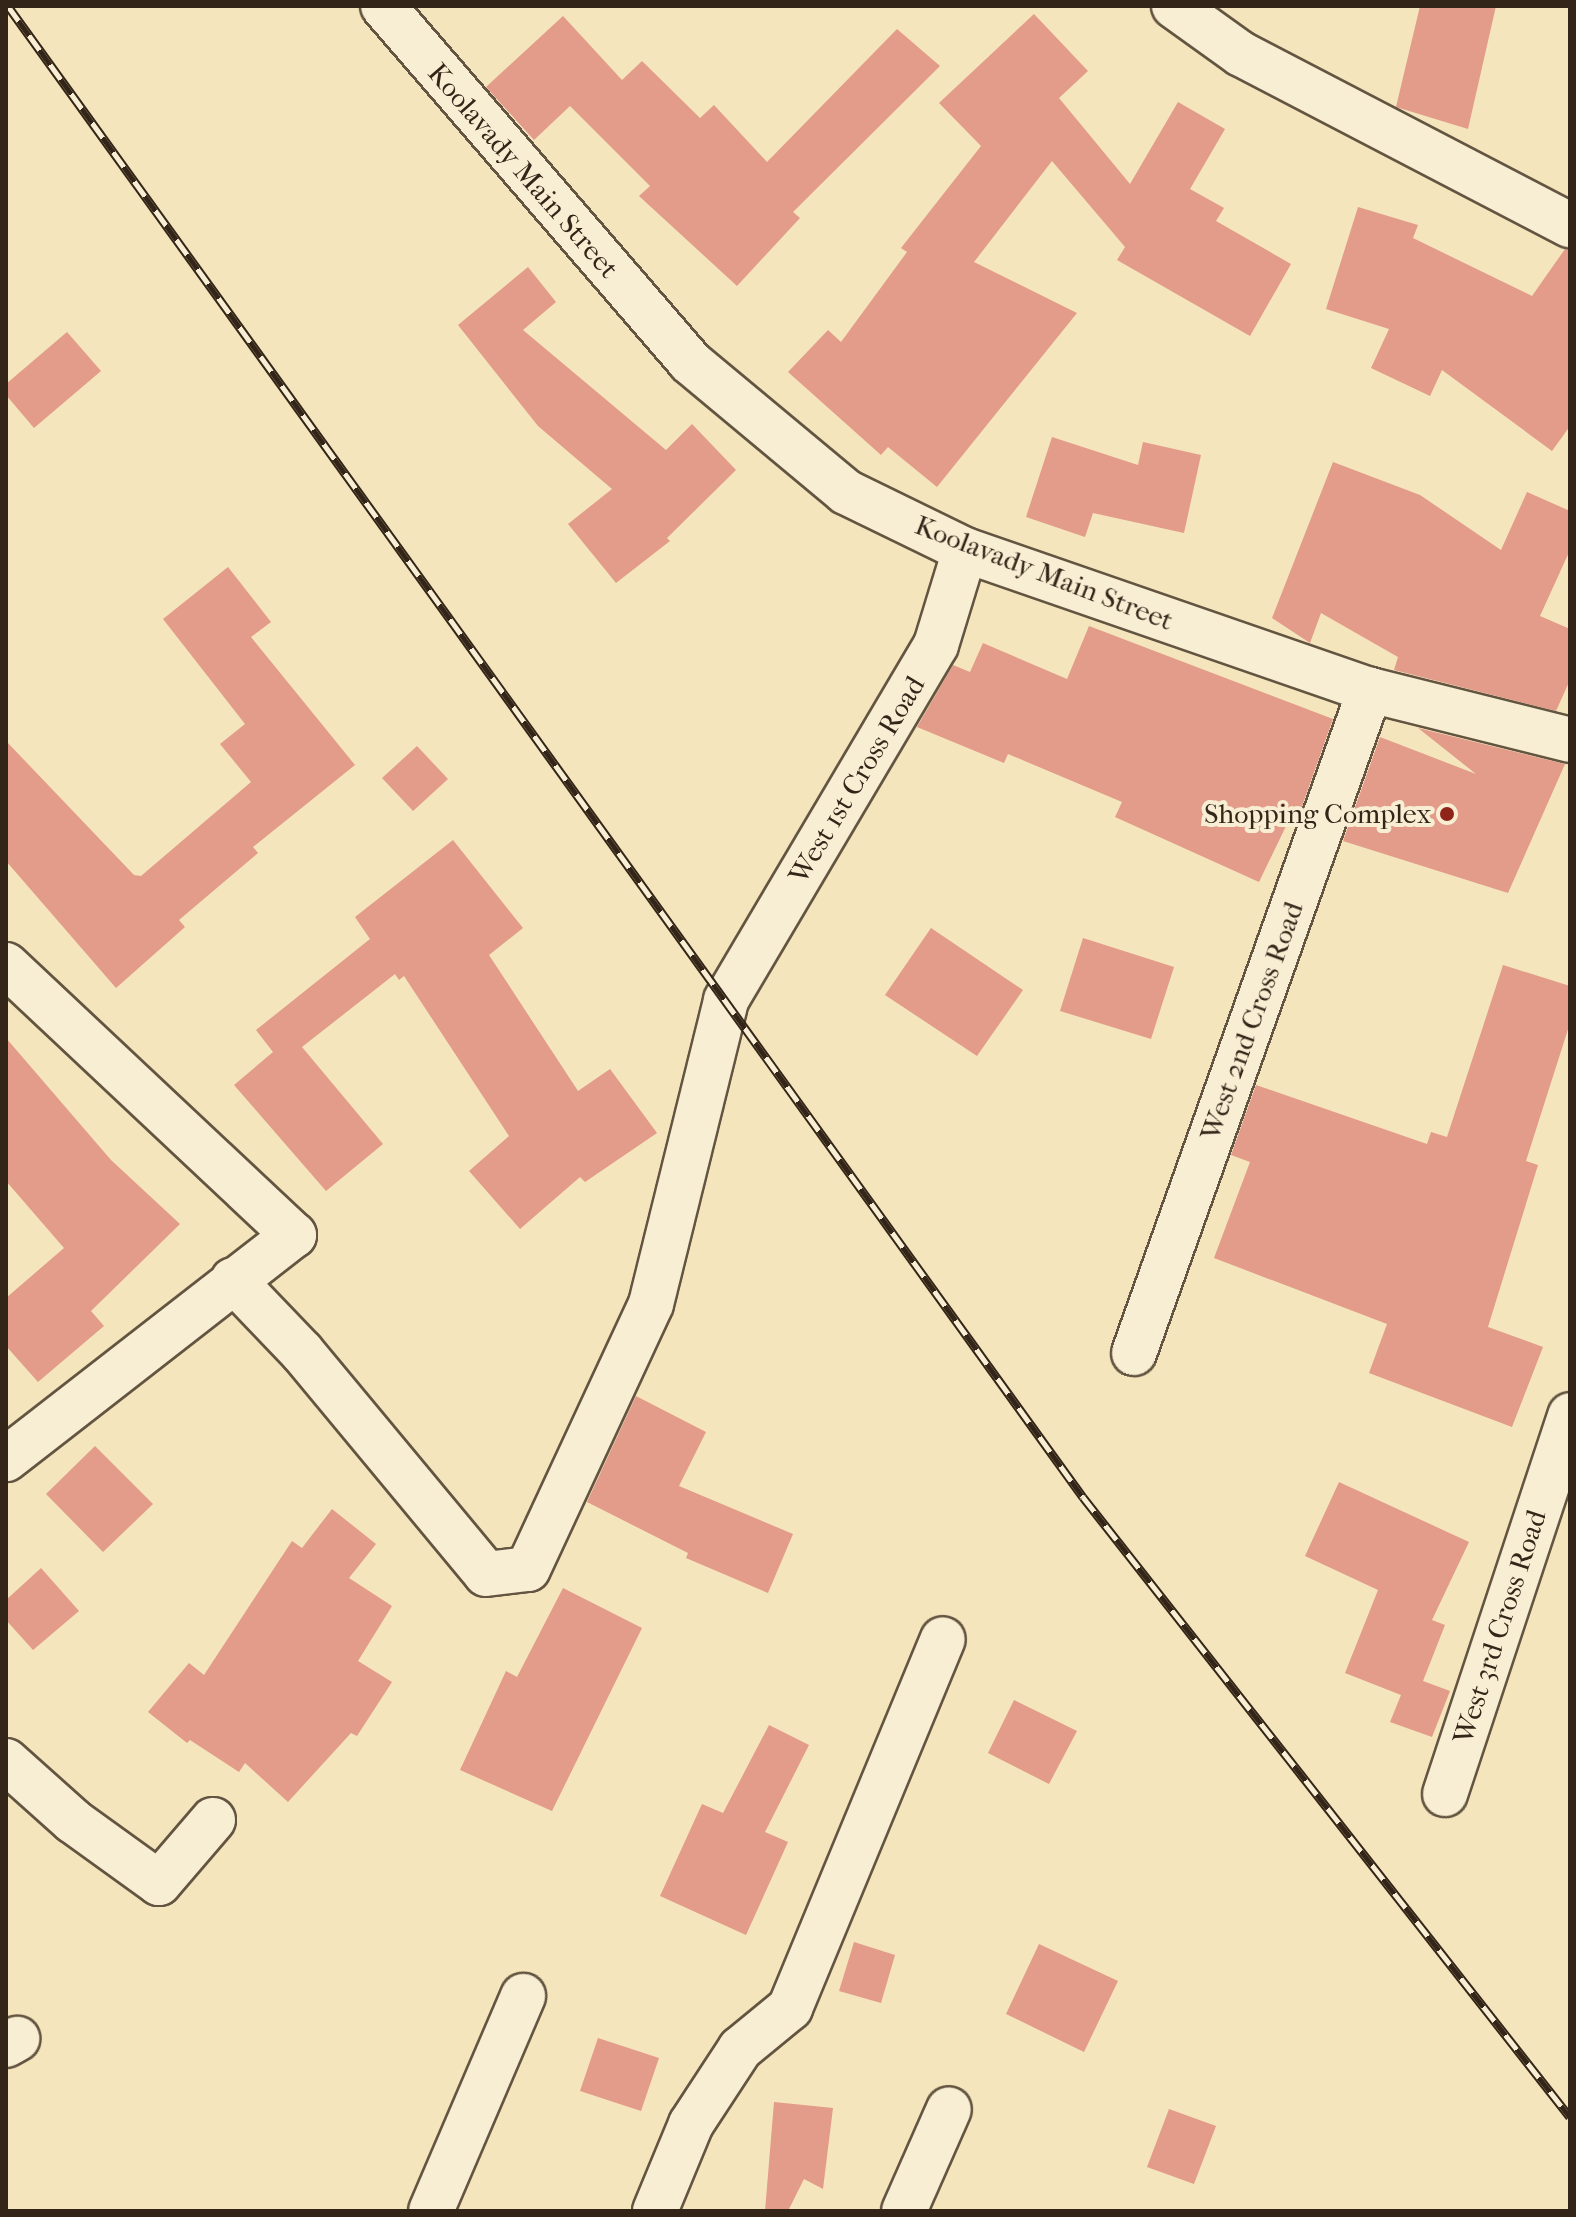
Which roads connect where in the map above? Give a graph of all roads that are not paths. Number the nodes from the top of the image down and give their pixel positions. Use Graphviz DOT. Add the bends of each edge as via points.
graph roads {
  1 [pos="383,6"];
  2 [pos="1174,6"];
  3 [pos="1570,225"];
  4 [pos="965,550"];
  5 [pos="1370,690"];
  6 [pos="1570,740"];
  7 [pos="6,965"];
  8 [pos="233,1280"];
  9 [pos="1134,1353"];
  10 [pos="1570,1415"];
  11 [pos="6,1459"];
  12 [pos="943,1639"];
  13 [pos="6,1761"];
  14 [pos="1445,1794"];
  15 [pos="213,1820"];
  16 [pos="523,1996"];
  17 [pos="949,2109"];
  18 [pos="431,2211"];
  19 [pos="655,2211"];
  20 [pos="904,2211"];
  1 -- 4 [label="street, Koolavady Main Street" via="690,362 846,492"];
  2 -- 3 [label="street" via="1241,54"];
  4 -- 5 [label="street, Koolavady Main Street"];
  4 -- 8 [label="street, West 1st Cross Road" via="936,645 726,1000 651,1304 528,1569 486,1574 302,1352"];
  5 -- 6 [label="street, Koolavady Main Street"];
  5 -- 9 [label="street, West 2nd Cross Road"];
  7 -- 8 [label="street" via="294,1235"];
  8 -- 11 [label="street"];
  10 -- 14 [label="street, West 3rd Cross Road"];
  12 -- 19 [label="street" via="790,2008 740,2049 691,2124"];
  13 -- 15 [label="street" via="73,1821 159,1883"];
  16 -- 18 [label="street"];
  17 -- 20 [label="street"];
}
